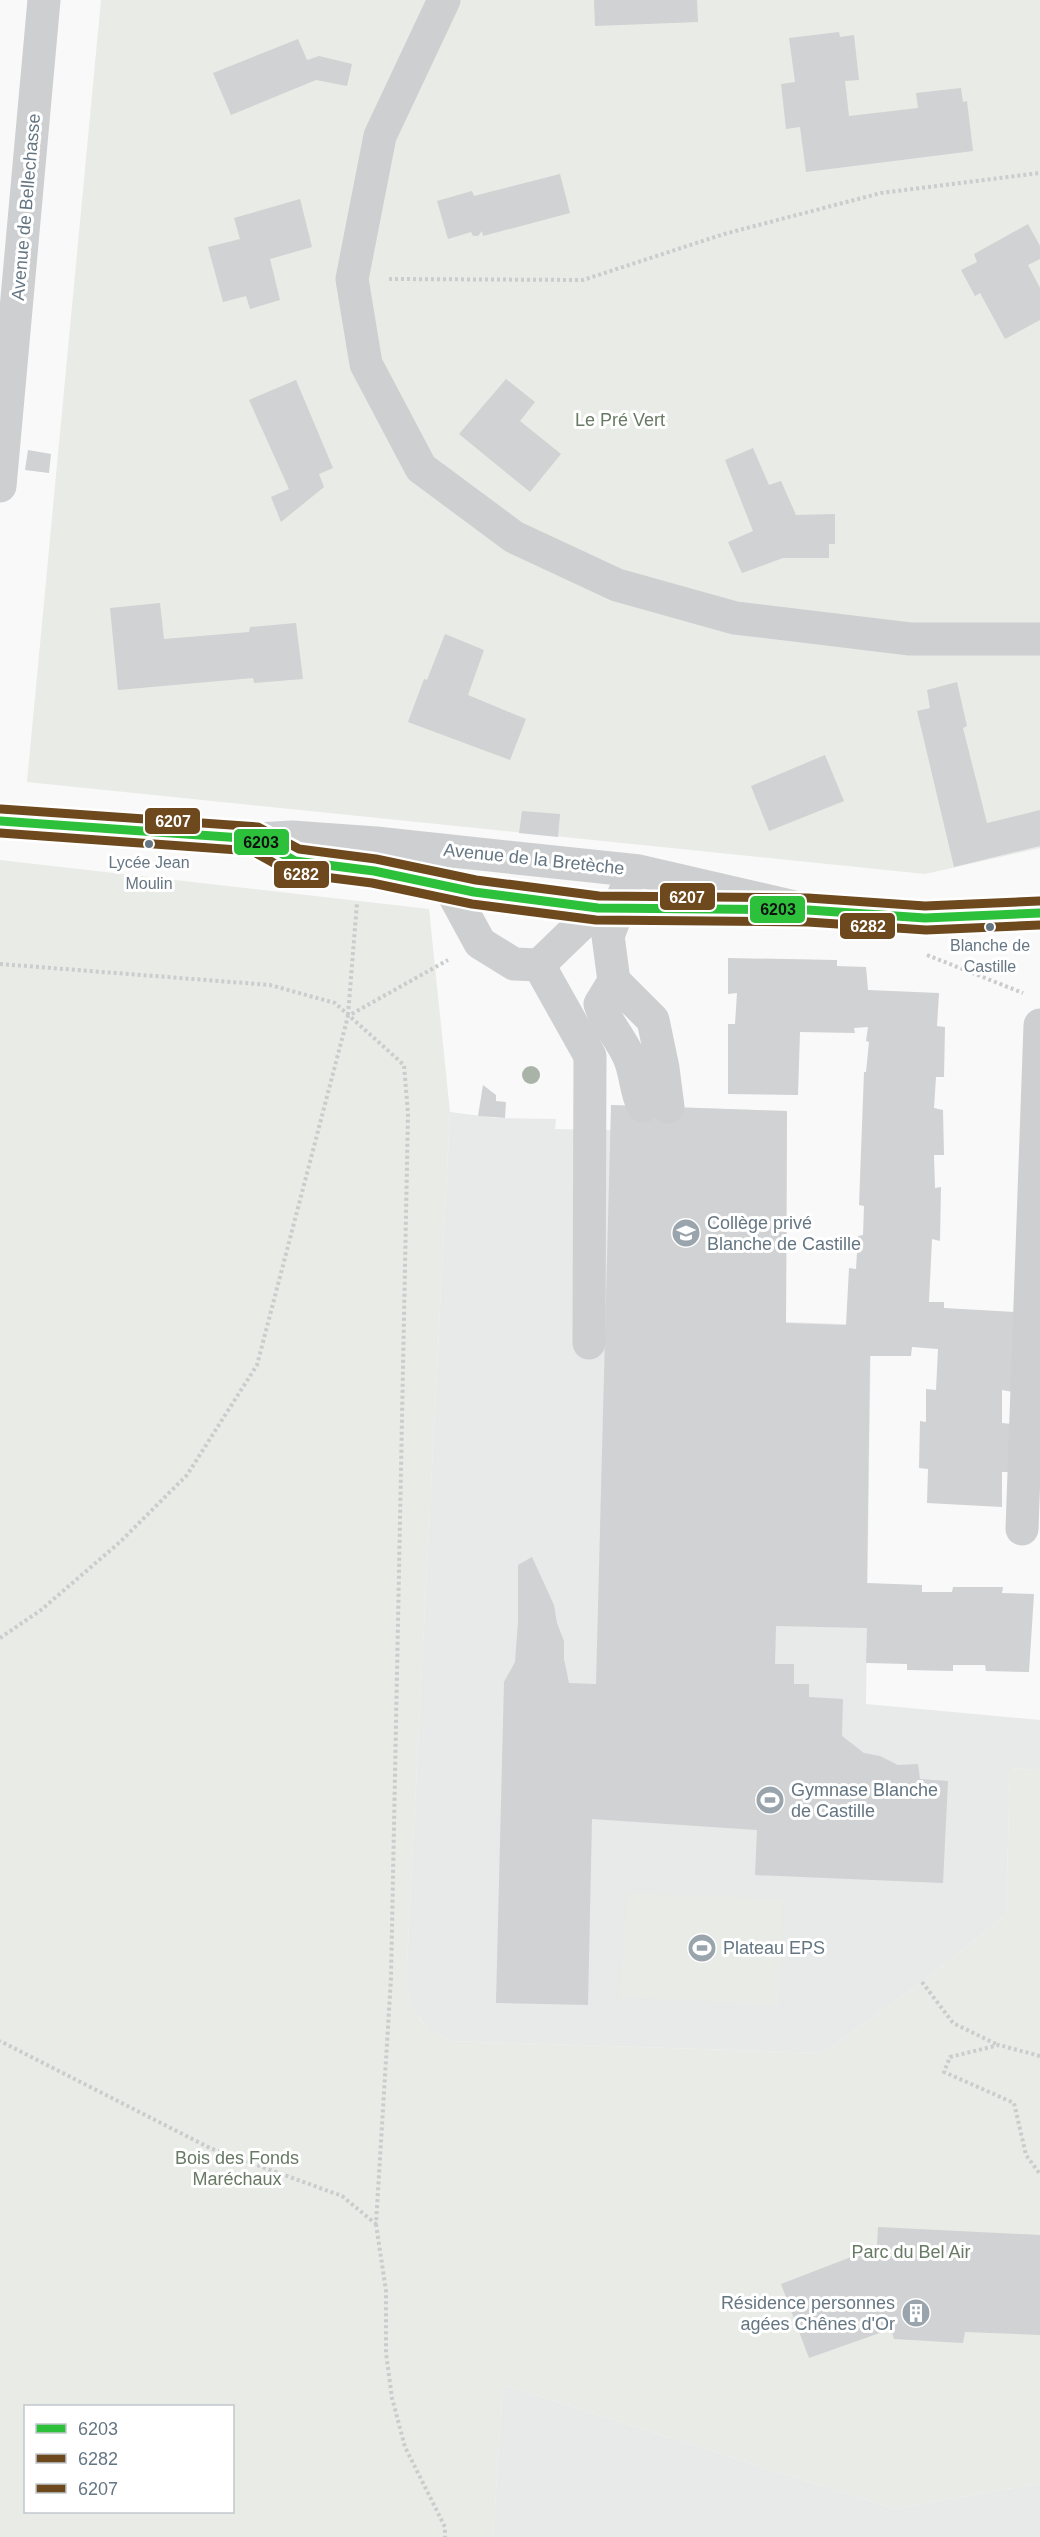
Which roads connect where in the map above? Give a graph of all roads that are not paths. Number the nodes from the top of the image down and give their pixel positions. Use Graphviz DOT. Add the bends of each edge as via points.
graph roads {
  1 [pos="44,0"];
  2 [pos="444,0"];
  3 [pos="5,391"];
  4 [pos="0,486"];
  5 [pos="1040,639"];
  6 [pos="0,821"];
  7 [pos="256,840"];
  8 [pos="639,871"];
  9 [pos="449,886"];
  10 [pos="609,909"];
  11 [pos="808,910"];
  12 [pos="1040,913"];
  13 [pos="539,965"];
  14 [pos="1040,1025"];
  15 [pos="655,1106"];
  16 [pos="589,1343"];
  17 [pos="1022,1529"];
  1 -- 3 [label="street, Avenue de Bellechasse"];
  2 -- 5 [label="street" via="380,136 352,279 366,364 421,468 514,537 617,585 735,618 910,639"];
  3 -- 4 [label="street, Avenue de Bellechasse"];
  6 -- 7 [label="street, Avenue de la Bretèche"];
  7 -- 8 [label="street, Avenue de la Bretèche" via="292,837 376,843"];
  7 -- 9 [label="street, Avenue de la Bretèche" via="295,861"];
  8 -- 10 [label="street"];
  8 -- 11 [label="street, Avenue de la Bretèche"];
  9 -- 10 [label="street, Avenue de la Bretèche"];
  9 -- 13 [label="street" via="480,943 514,964"];
  10 -- 11 [label="street, Avenue de la Bretèche"];
  10 -- 13 [label="street"];
  10 -- 15 [label="street" via="614,981 600,1004 629,1056 638,1095"];
  11 -- 12 [label="street, Avenue de la Bretèche" via="925,918"];
  13 -- 16 [label="street" via="590,1056"];
  14 -- 17 [label="street"];
}
